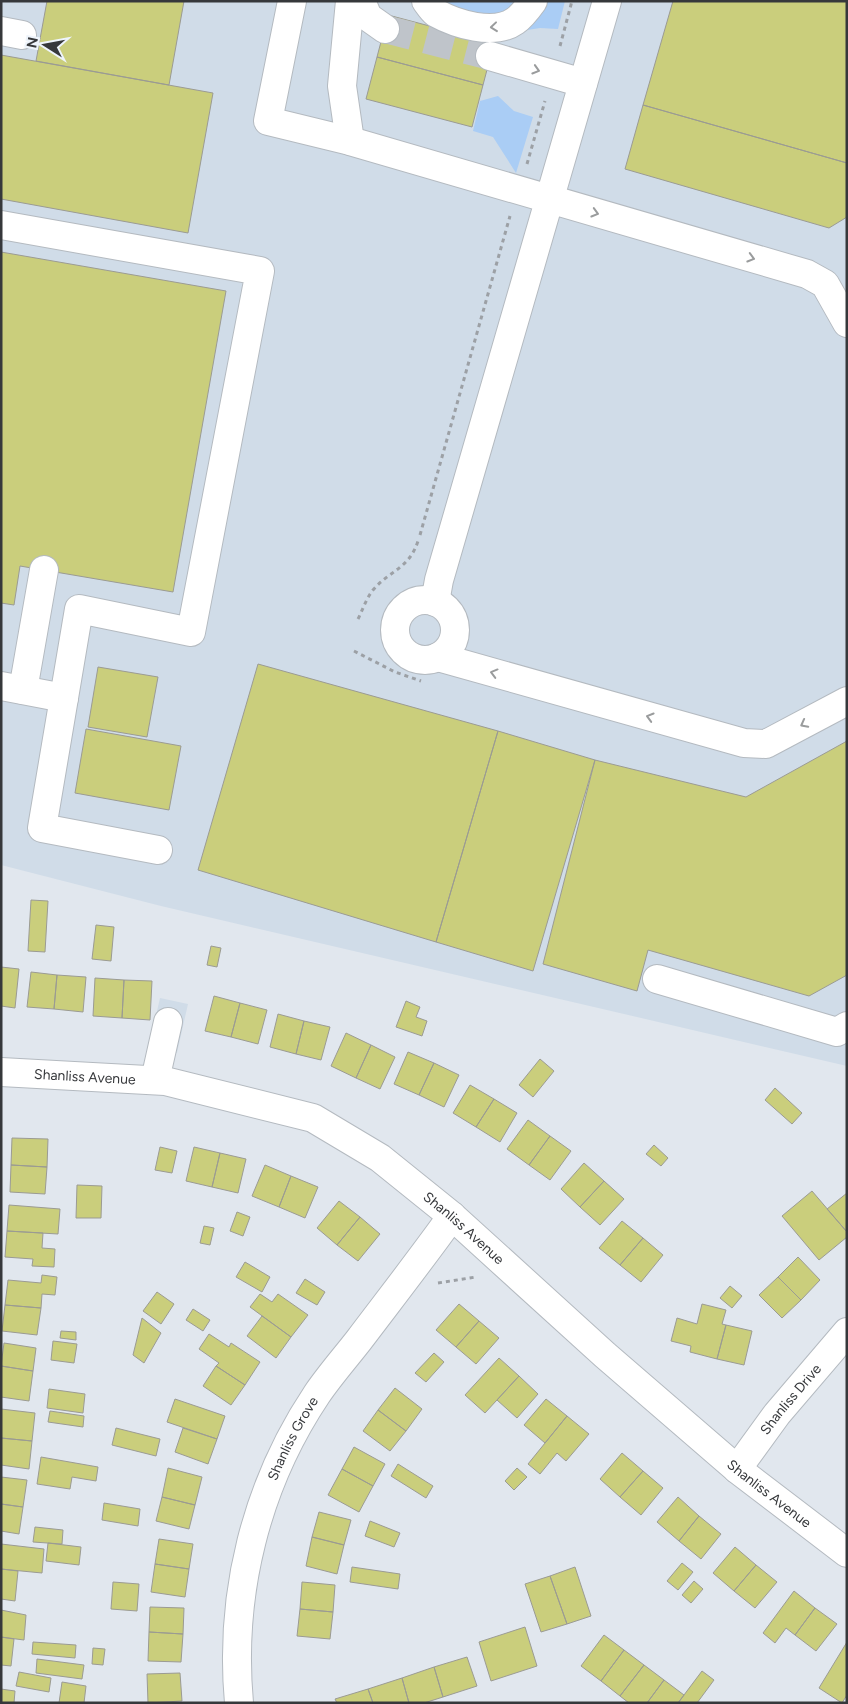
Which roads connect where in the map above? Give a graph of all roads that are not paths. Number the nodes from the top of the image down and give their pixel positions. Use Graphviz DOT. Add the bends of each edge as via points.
graph roads {
  1 [pos="292,1"];
  2 [pos="350,1"];
  3 [pos="361,1"];
  4 [pos="426,1"];
  5 [pos="533,1"];
  6 [pos="607,1"];
  7 [pos="384,29"];
  8 [pos="490,56"];
  9 [pos="583,83"];
  10 [pos="350,141"];
  11 [pos="548,200"];
  12 [pos="1,225"];
  13 [pos="847,323"];
  14 [pos="44,570"];
  15 [pos="435,602"];
  16 [pos="438,657"];
  17 [pos="12,688"];
  18 [pos="64,698"];
  19 [pos="847,701"];
  20 [pos="158,850"];
  21 [pos="657,979"];
  22 [pos="168,1022"];
  23 [pos="847,1026"];
  24 [pos="1,1072"];
  25 [pos="155,1080"];
  26 [pos="452,1216"];
  27 [pos="847,1332"];
  28 [pos="737,1469"];
  29 [pos="847,1553"];
  30 [pos="239,1703"];
  1 -- 10 [label="street" via="268,121"];
  2 -- 10 [label="street" via="342,86"];
  3 -- 7 [label="street" via="368,17"];
  5 -- 4 [label="street, one-way" via="514,22 498,28 458,22 435,12"];
  6 -- 9 [label="street"];
  8 -- 9 [label="street, one-way"];
  9 -- 11 [label="street"];
  10 -- 11 [label="street"];
  11 -- 13 [label="street, one-way" via="807,274 825,284"];
  11 -- 15 [label="street"];
  12 -- 18 [label="street" via="260,271 191,632 79,609"];
  14 -- 17 [label="street"];
  15 -- 16 [label="street" via="444,606 454,623 452,643"];
  15 -- 16 [label="street" via="415,602 406,606 399,614 395,633 398,643 411,656 429,660"];
  19 -- 16 [label="street, one-way" via="766,744 744,743"];
  17 -- 18 [label="street"];
  18 -- 20 [label="street" via="42,828"];
  21 -- 23 [label="street" via="836,1032"];
  22 -- 25 [label="street"];
  24 -- 25 [label="street, Shanliss Avenue"];
  25 -- 26 [label="street, Shanliss Avenue" via="220,1093 313,1118 380,1158"];
  26 -- 28 [label="street, Shanliss Avenue"];
  26 -- 30 [label="street, Shanliss Grove" via="318,1394 290,1440 257,1515 240,1597 236,1664"];
  27 -- 28 [label="street, Shanliss Drive" via="777,1414"];
  28 -- 29 [label="street, Shanliss Avenue"];
}
